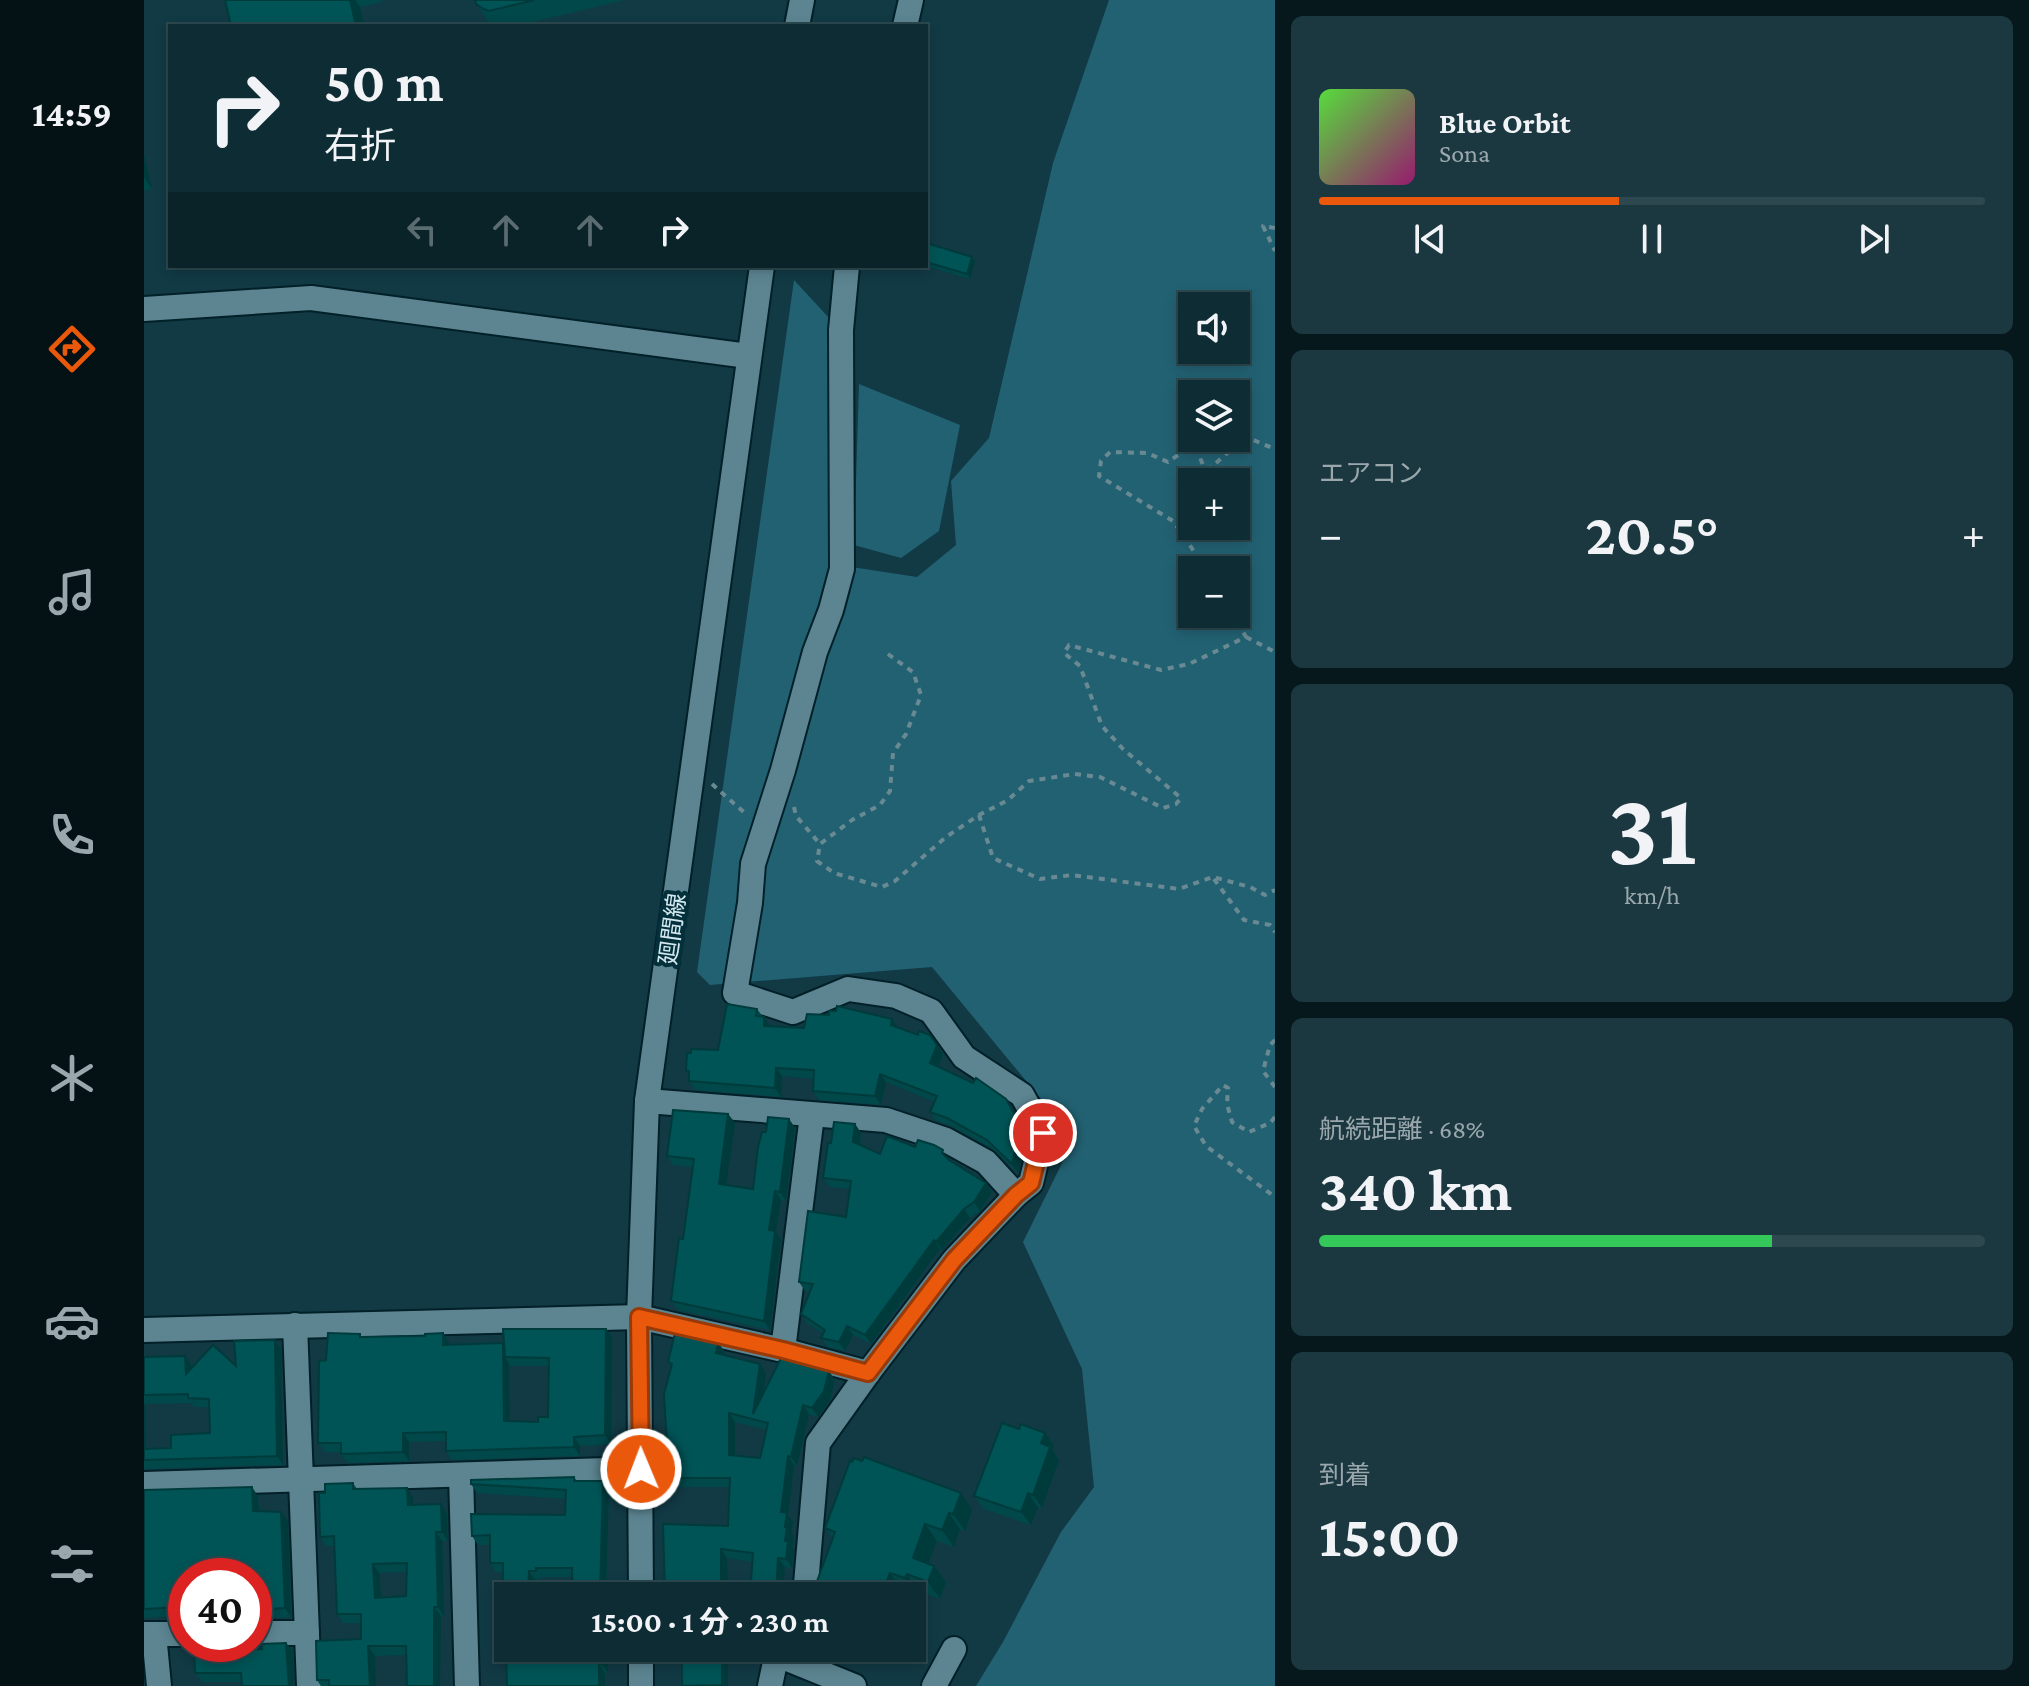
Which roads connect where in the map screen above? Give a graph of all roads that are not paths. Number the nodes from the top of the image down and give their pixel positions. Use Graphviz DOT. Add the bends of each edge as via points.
graph roads {
  1 [pos="802,0"];
  2 [pos="911,0"];
  3 [pos="797,24"];
  4 [pos="905,24"];
  5 [pos="762,268"];
  6 [pos="847,268"];
  7 [pos="144,309"];
  8 [pos="748,356"];
  9 [pos="647,1101"];
  10 [pos="812,1115"];
  11 [pos="1016,1195"];
  12 [pos="639,1317"];
  13 [pos="295,1325"];
  14 [pos="144,1330"];
  15 [pos="783,1350"];
  16 [pos="868,1373"];
  17 [pos="641,1469"];
  18 [pos="461,1475"];
  19 [pos="301,1480"];
  20 [pos="144,1484"];
  21 [pos="641,1582"];
  22 [pos="806,1582"];
  23 [pos="272,1633"];
  24 [pos="307,1633"];
  25 [pos="149,1634"];
  26 [pos="954,1649"];
  27 [pos="641,1662"];
  28 [pos="774,1662"];
  29 [pos="801,1662"];
  30 [pos="159,1686"];
  31 [pos="309,1686"];
  32 [pos="467,1686"];
  33 [pos="641,1686"];
  34 [pos="770,1686"];
  35 [pos="854,1686"];
  36 [pos="934,1686"];
  1 -- 3 [label="street"];
  2 -- 4 [label="street"];
  5 -- 8 [label="street, 廻間線"];
  6 -- 11 [label="street" via="841,330 842,569 753,864 735,993 793,1012 848,989 896,996 931,1011 964,1057 1022,1095 1043,1133 1031,1183"];
  7 -- 8 [label="street" via="311,298"];
  8 -- 9 [label="street, 廻間線"];
  9 -- 10 [label="street"];
  9 -- 12 [label="street, 廻間線"];
  10 -- 11 [label="street" via="886,1120 946,1140 986,1162"];
  10 -- 15 [label="street"];
  11 -- 16 [label="street" via="954,1260"];
  12 -- 13 [label="street"];
  12 -- 15 [label="street"];
  12 -- 17 [label="street, 廻間線"];
  13 -- 14 [label="street"];
  13 -- 19 [label="street"];
  15 -- 16 [label="street"];
  16 -- 22 [label="street" via="818,1443"];
  17 -- 18 [label="street"];
  17 -- 21 [label="street, 廻間線"];
  18 -- 19 [label="street"];
  18 -- 32 [label="street"];
  19 -- 20 [label="street"];
  19 -- 24 [label="street"];
  23 -- 24 [label="street"];
  24 -- 31 [label="street"];
  25 -- 30 [label="street"];
  26 -- 36 [label="street"];
  27 -- 33 [label="street"];
  28 -- 34 [label="street"];
  29 -- 35 [label="street"];
}
